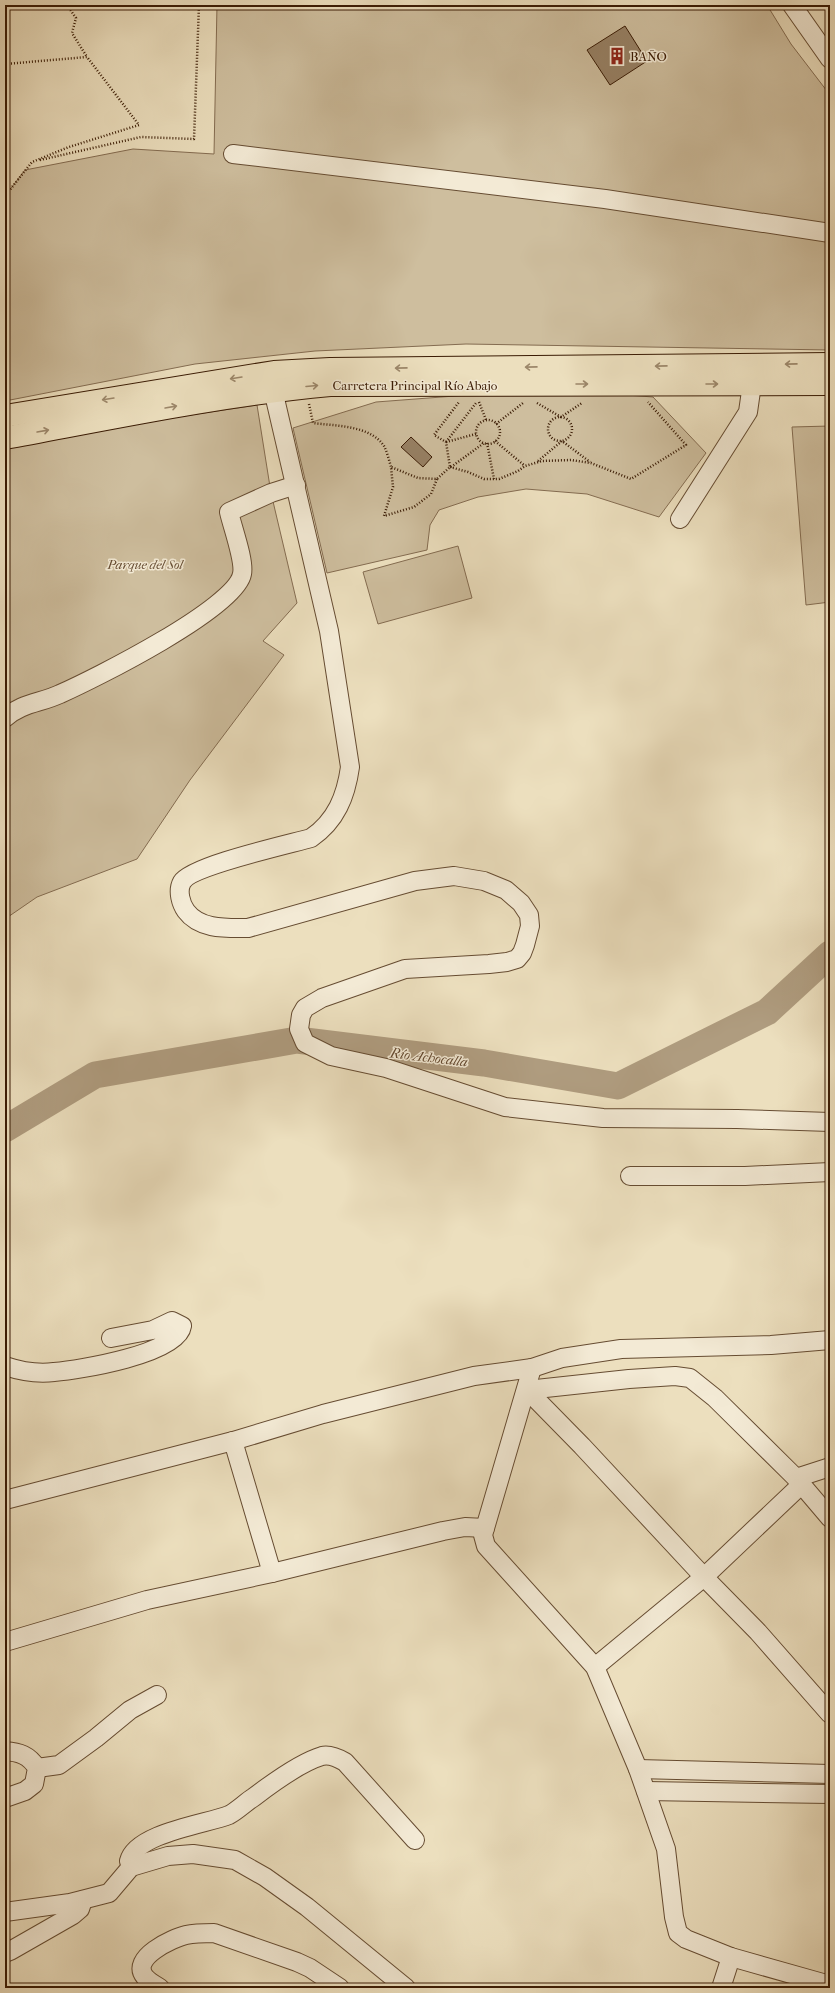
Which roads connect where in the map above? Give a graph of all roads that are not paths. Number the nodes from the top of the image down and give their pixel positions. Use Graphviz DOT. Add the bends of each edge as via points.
graph roads {
  1 [pos="792,5"];
  2 [pos="830,59"];
  3 [pos="233,154"];
  4 [pos="830,233"];
  5 [pos="830,364"];
  6 [pos="274,381"];
  7 [pos="752,384"];
  8 [pos="830,384"];
  9 [pos="5,416"];
  10 [pos="5,438"];
  11 [pos="296,485"];
  12 [pos="680,519"];
  13 [pos="5,718"];
  14 [pos="830,1122"];
  15 [pos="830,1172"];
  16 [pos="630,1176"];
  17 [pos="111,1338"];
  18 [pos="830,1340"];
  19 [pos="5,1366"];
  20 [pos="532,1368"];
  21 [pos="527,1390"];
  22 [pos="233,1441"];
  23 [pos="830,1467"];
  24 [pos="799,1481"];
  25 [pos="5,1500"];
  26 [pos="830,1518"];
  27 [pos="484,1528"];
  28 [pos="272,1573"];
  29 [pos="704,1577"];
  30 [pos="5,1642"];
  31 [pos="595,1667"];
  32 [pos="157,1696"];
  33 [pos="830,1714"];
  34 [pos="5,1750"];
  35 [pos="36,1768"];
  36 [pos="638,1769"];
  37 [pos="830,1774"];
  38 [pos="646,1791"];
  39 [pos="830,1794"];
  40 [pos="5,1798"];
  41 [pos="415,1840"];
  42 [pos="131,1867"];
  43 [pos="82,1900"];
  44 [pos="5,1912"];
  45 [pos="5,1953"];
  46 [pos="731,1957"];
  47 [pos="828,1986"];
  48 [pos="160,1988"];
  49 [pos="340,1988"];
  50 [pos="406,1988"];
  51 [pos="721,1988"];
  1 -- 2 [label="street"];
  3 -- 4 [label="street" via="604,199"];
  5 -- 6 [label="main road, Carretera Principal Río Abajo, one-way" via="330,369"];
  6 -- 7 [label="main road, Carretera Principal Río Abajo, one-way" via="305,387 404,384"];
  6 -- 9 [label="main road, Carretera Principal Río Abajo, one-way"];
  10 -- 6 [label="main road, Carretera Principal Río Abajo, one-way"];
  6 -- 11 [label="street"];
  7 -- 8 [label="main road, Carretera Principal Río Abajo"];
  7 -- 12 [label="street" via="748,412"];
  11 -- 13 [label="street" via="229,512 241,558 242,573 238,584 223,599 154,647 59,695 22,706"];
  11 -- 14 [label="street" via="329,631 350,767 348,784 334,816 322,831 311,838 214,865 188,876 182,882 180,890 183,907 190,916 204,924 220,928 248,928 415,881 454,876 484,881 506,890 521,903 529,915 530,926 526,945 517,959 489,964 405,969 322,998 305,1008 299,1023 300,1035 305,1043 331,1056 386,1068 505,1107 603,1118"];
  15 -- 16 [label="street" via="745,1176"];
  17 -- 19 [label="street" via="153,1330 172,1321 182,1326 176,1337 151,1352 103,1364 52,1372 17,1370"];
  18 -- 20 [label="street" via="771,1346 621,1349 562,1358"];
  20 -- 21 [label="street"];
  20 -- 22 [label="street" via="474,1376 323,1414"];
  21 -- 24 [label="street" via="643,1378 690,1378 715,1398"];
  21 -- 27 [label="street"];
  21 -- 29 [label="street"];
  22 -- 25 [label="street"];
  22 -- 28 [label="street"];
  23 -- 24 [label="street"];
  24 -- 26 [label="street"];
  24 -- 29 [label="street"];
  27 -- 28 [label="street" via="465,1527 444,1531"];
  27 -- 31 [label="street" via="486,1546"];
  28 -- 30 [label="street" via="147,1600"];
  29 -- 31 [label="street"];
  29 -- 33 [label="street" via="758,1632"];
  31 -- 36 [label="street"];
  32 -- 35 [label="street" via="130,1710 59,1765"];
  34 -- 35 [label="street" via="26,1755"];
  35 -- 40 [label="street" via="34,1784 25,1791"];
  36 -- 37 [label="street"];
  36 -- 38 [label="street"];
  38 -- 39 [label="street"];
  38 -- 46 [label="street" via="666,1849 678,1933 686,1939"];
  41 -- 42 [label="street" via="345,1762 324,1755 267,1787 230,1814 168,1832 148,1842 133,1853 129,1861"];
  42 -- 43 [label="street" via="109,1892"];
  42 -- 50 [label="street" via="168,1856 192,1854 235,1860 266,1877 307,1907"];
  43 -- 44 [label="street"];
  43 -- 45 [label="street" via="80,1908 73,1915"];
  46 -- 47 [label="street" via="830,1985"];
  46 -- 51 [label="street"];
  48 -- 49 [label="street" via="143,1974 142,1963 145,1958 185,1935 214,1933 297,1962"];
}
